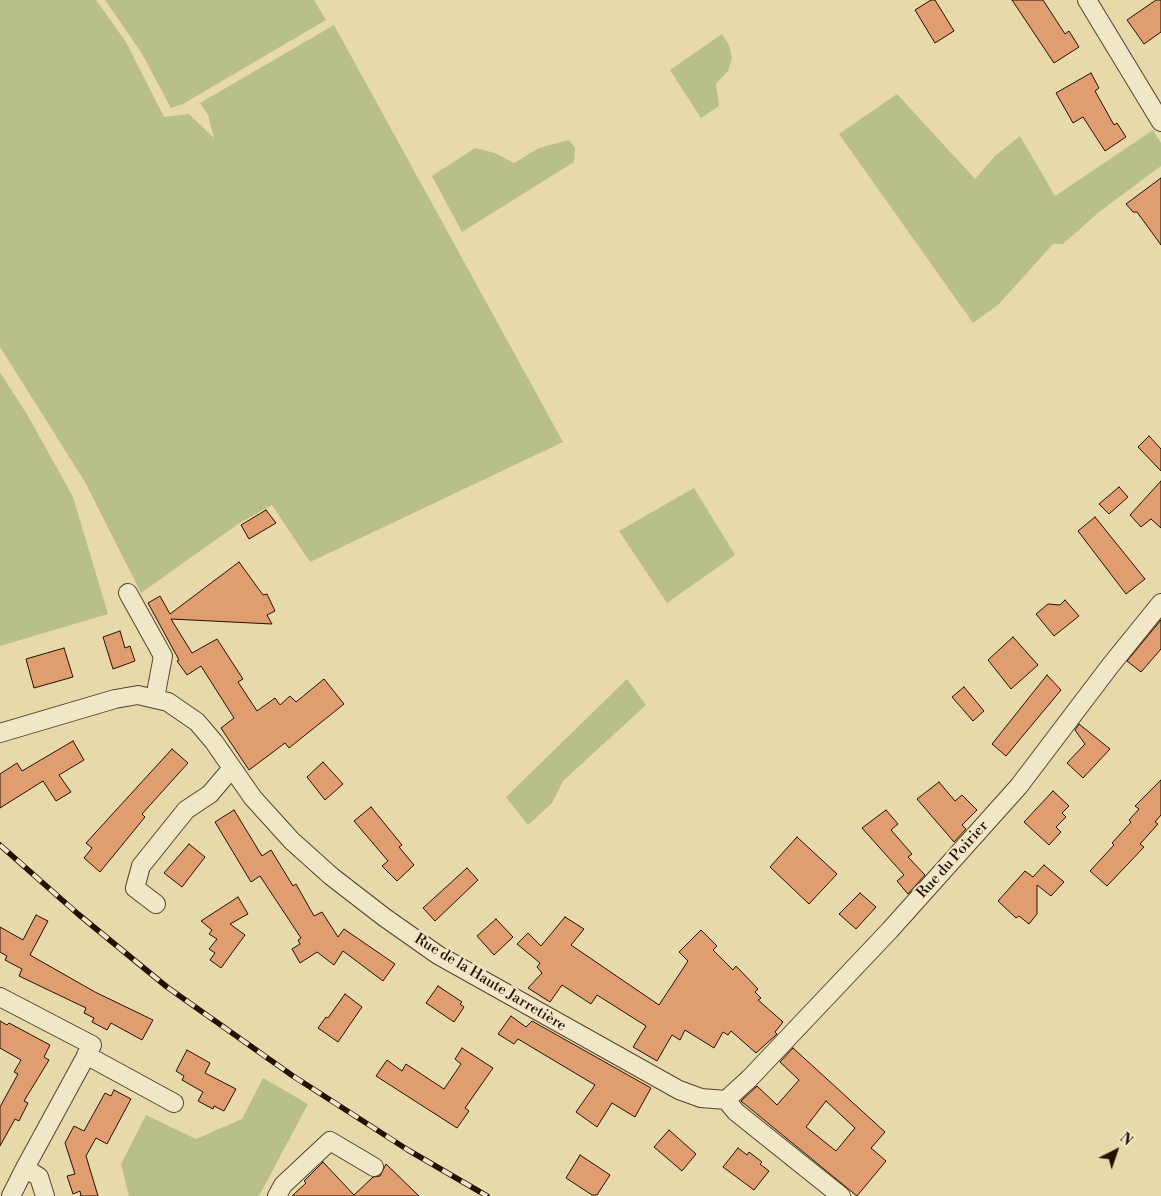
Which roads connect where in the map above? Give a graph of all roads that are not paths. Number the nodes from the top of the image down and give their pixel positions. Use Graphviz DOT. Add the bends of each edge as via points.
graph roads {
  1 [pos="1087,0"];
  2 [pos="1161,122"];
  3 [pos="128,593"];
  4 [pos="1161,603"];
  5 [pos="155,698"];
  6 [pos="0,733"];
  7 [pos="232,768"];
  8 [pos="156,904"];
  9 [pos="0,997"];
  10 [pos="86,1055"];
  11 [pos="726,1100"];
  12 [pos="174,1103"];
  13 [pos="374,1167"];
  14 [pos="25,1168"];
  15 [pos="10,1196"];
  16 [pos="45,1196"];
  17 [pos="277,1196"];
  18 [pos="841,1196"];
  1 -- 2 [label="street"];
  3 -- 5 [label="street" via="163,656"];
  4 -- 11 [label="street, Rue du Poirier" via="1019,786 890,930"];
  5 -- 6 [label="street" via="138,695 115,699"];
  5 -- 7 [label="street, Rue de la Haute Jarretière" via="168,702 196,722"];
  7 -- 8 [label="street" via="210,794 186,810 141,866 135,888"];
  7 -- 11 [label="street, Rue de la Haute Jarretière" via="253,798 292,841 331,876 438,955 679,1090 701,1098"];
  9 -- 10 [label="street" via="92,1045"];
  10 -- 12 [label="street"];
  10 -- 14 [label="street"];
  11 -- 18 [label="street" via="736,1112"];
  13 -- 17 [label="street" via="330,1141 283,1185"];
  14 -- 15 [label="street"];
  14 -- 16 [label="street" via="39,1176"];
}
